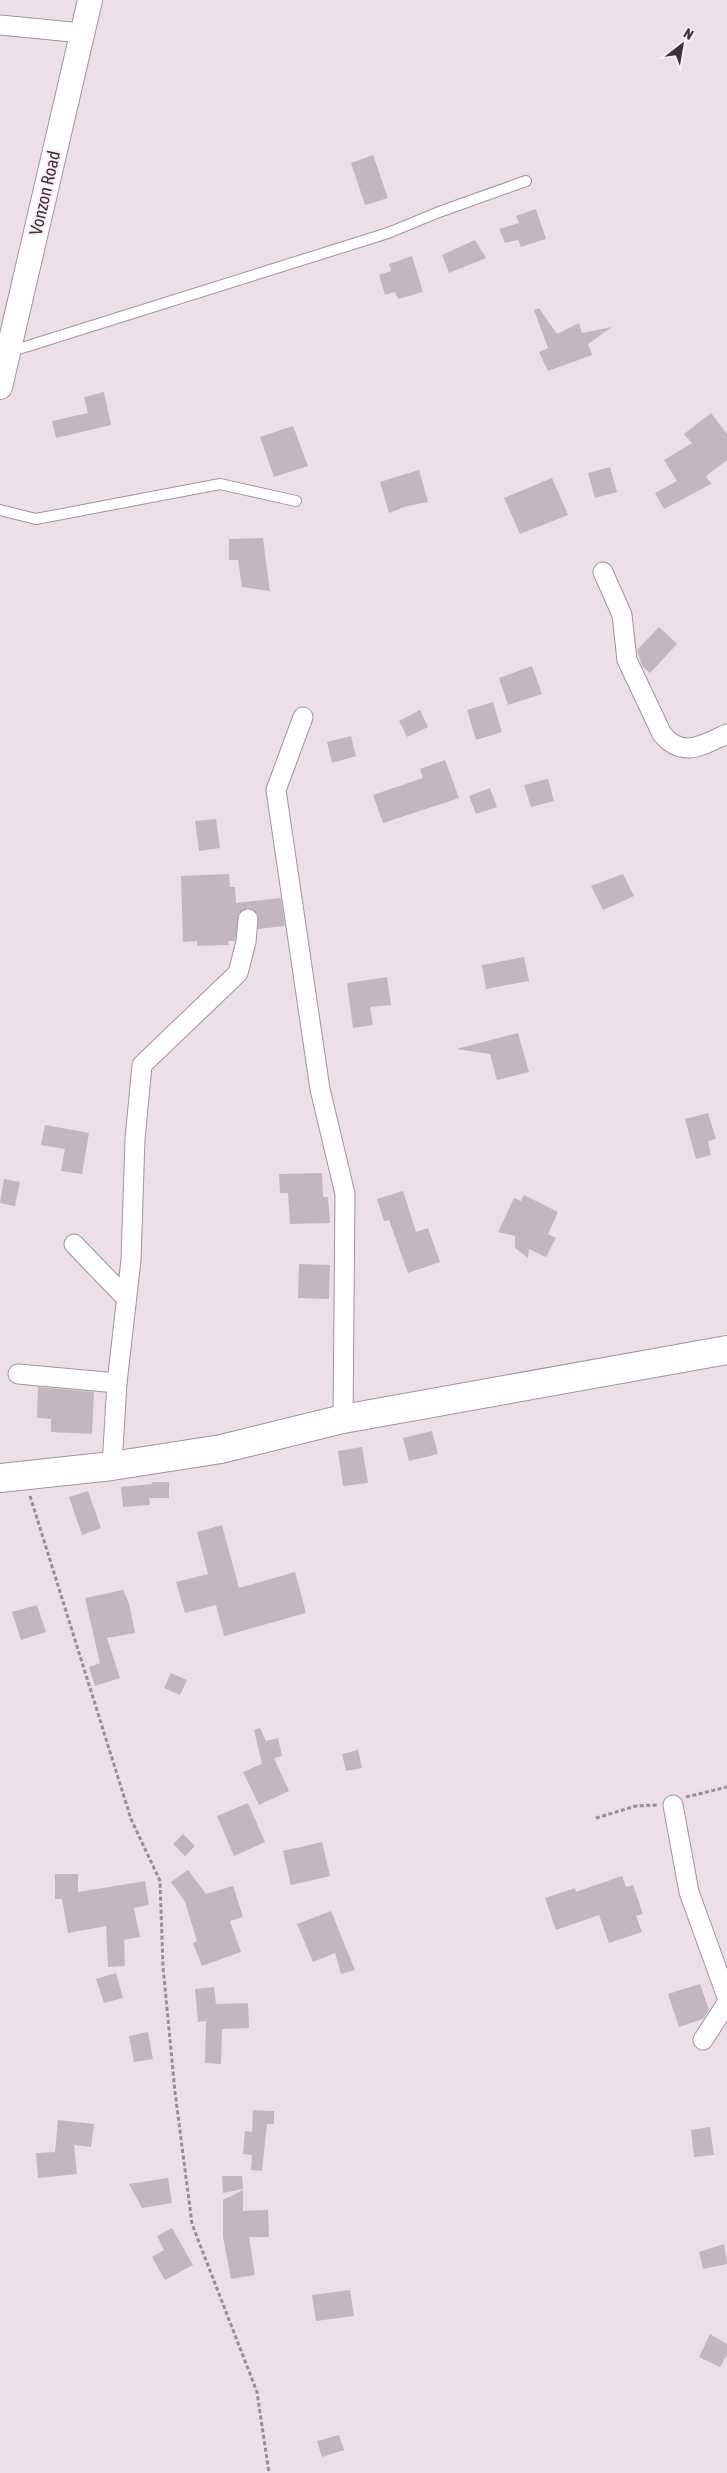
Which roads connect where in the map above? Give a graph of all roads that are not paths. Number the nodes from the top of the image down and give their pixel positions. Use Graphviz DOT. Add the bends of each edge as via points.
graph roads {
  1 [pos="90,0"];
  2 [pos="0,25"];
  3 [pos="82,33"];
  4 [pos="526,181"];
  5 [pos="8,352"];
  6 [pos="0,387"];
  7 [pos="296,501"];
  8 [pos="0,510"];
  9 [pos="603,572"];
  10 [pos="303,717"];
  11 [pos="727,734"];
  12 [pos="248,919"];
  13 [pos="74,1244"];
  14 [pos="126,1298"];
  15 [pos="727,1350"];
  16 [pos="18,1374"];
  17 [pos="117,1383"];
  18 [pos="344,1419"];
  19 [pos="112,1466"];
  20 [pos="12,1477"];
  21 [pos="673,1805"];
  22 [pos="727,1997"];
  23 [pos="727,2003"];
  24 [pos="703,2040"];
  1 -- 3 [label="street, Vonzon Road"];
  2 -- 3 [label="street"];
  3 -- 5 [label="street, Vonzon Road"];
  4 -- 5 [label="lane" via="388,233"];
  5 -- 6 [label="street, Vonzon Road"];
  7 -- 8 [label="lane" via="220,484 36,520"];
  9 -- 11 [label="street" via="622,615 627,660 662,734 671,744 689,750"];
  10 -- 18 [label="street" via="276,790 320,1088 345,1194"];
  12 -- 14 [label="street" via="238,973 142,1065 134,1140 131,1260"];
  13 -- 14 [label="street"];
  14 -- 17 [label="street"];
  15 -- 18 [label="main road"];
  16 -- 17 [label="street"];
  17 -- 19 [label="street"];
  18 -- 19 [label="main road" via="221,1448"];
  19 -- 20 [label="main road"];
  21 -- 22 [label="street" via="689,1892"];
  23 -- 24 [label="street"];
}
